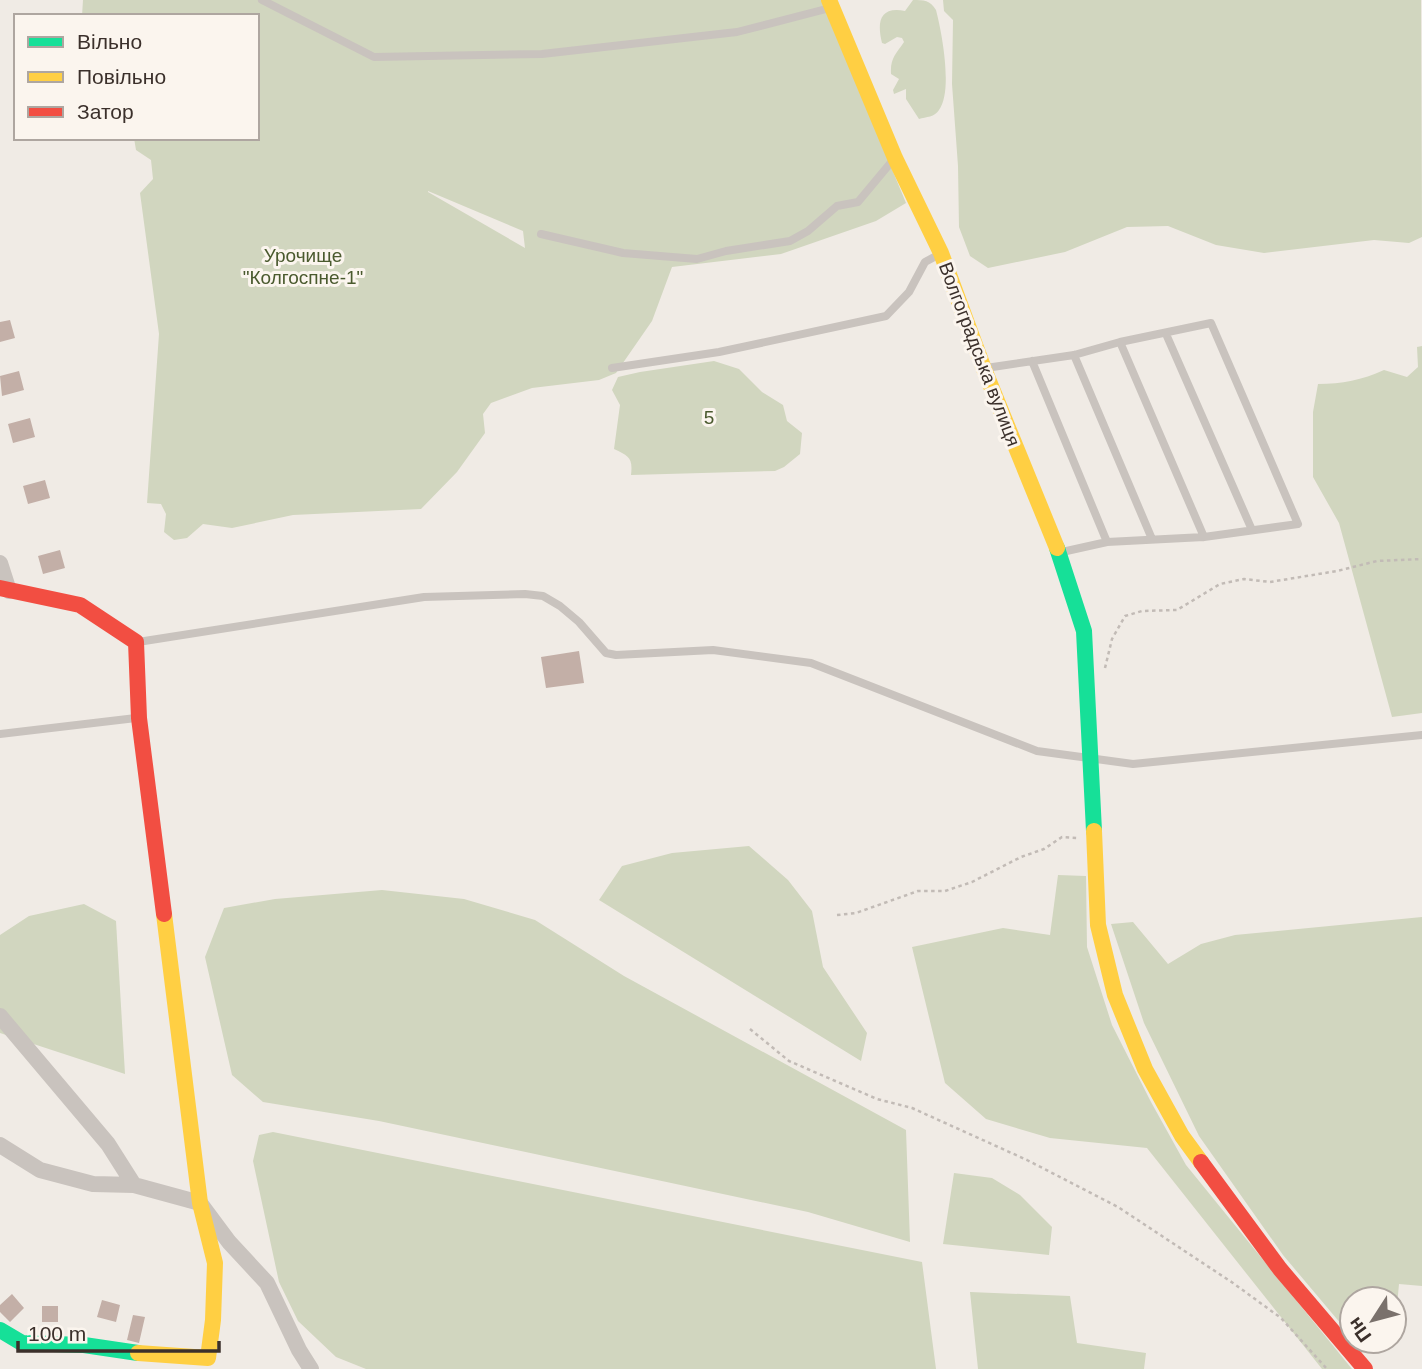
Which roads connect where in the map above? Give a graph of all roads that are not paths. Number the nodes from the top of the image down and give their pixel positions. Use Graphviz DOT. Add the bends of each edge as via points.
graph roads {
  1 [pos="262,0"];
  2 [pos="830,4"];
  3 [pos="895,158"];
  4 [pos="541,234"];
  5 [pos="941,253"];
  6 [pos="1166,334"];
  7 [pos="1120,342"];
  8 [pos="1074,355"];
  9 [pos="1032,361"];
  10 [pos="611,368"];
  11 [pos="984,369"];
  12 [pos="1252,530"];
  13 [pos="1203,537"];
  14 [pos="1152,539"];
  15 [pos="1107,542"];
  16 [pos="1059,553"];
  17 [pos="0,563"];
  18 [pos="4,589"];
  19 [pos="136,642"];
  20 [pos="139,718"];
  21 [pos="0,734"];
  22 [pos="1422,735"];
  23 [pos="1091,758"];
  24 [pos="0,1016"];
  25 [pos="0,1145"];
  26 [pos="134,1185"];
  27 [pos="200,1203"];
  28 [pos="0,1330"];
  29 [pos="311,1369"];
  30 [pos="1365,1369"];
  1 -- 2 [label="lane" via="374,57 555,52 737,32"];
  2 -- 3 [label="street, Волгоградська вулиця"];
  3 -- 4 [label="lane" via="858,202 837,206 790,241 698,259 623,253"];
  3 -- 5 [label="street, Волгоградська вулиця"];
  5 -- 10 [label="lane" via="925,262 909,292 886,316 719,352"];
  5 -- 11 [label="street, Волгоградська вулиця"];
  6 -- 7 [label="lane"];
  6 -- 12 [label="lane"];
  6 -- 12 [label="lane" via="1211,323 1298,524"];
  7 -- 8 [label="lane"];
  7 -- 13 [label="lane"];
  8 -- 9 [label="lane"];
  8 -- 14 [label="lane"];
  9 -- 11 [label="lane"];
  9 -- 15 [label="lane"];
  11 -- 16 [label="street, Волгоградська вулиця"];
  12 -- 13 [label="lane"];
  13 -- 14 [label="lane"];
  14 -- 15 [label="lane"];
  15 -- 16 [label="lane"];
  16 -- 23 [label="street, Волгоградська вулиця" via="1084,631"];
  17 -- 18 [label="street"];
  18 -- 19 [label="street" via="80,606"];
  19 -- 20 [label="street"];
  19 -- 23 [label="lane" via="424,597 543,596 579,622 606,653 713,650 811,663 1019,745"];
  20 -- 21 [label="lane"];
  20 -- 27 [label="street"];
  22 -- 23 [label="lane" via="1133,764"];
  23 -- 30 [label="street, Волгоградська вулиця" via="1098,925 1115,995 1145,1069 1182,1136 1280,1269"];
  24 -- 26 [label="street" via="108,1144"];
  25 -- 26 [label="street" via="40,1170 93,1184"];
  26 -- 27 [label="street"];
  27 -- 28 [label="street" via="215,1263 208,1358 22,1343"];
  27 -- 29 [label="street" via="267,1283"];
}
